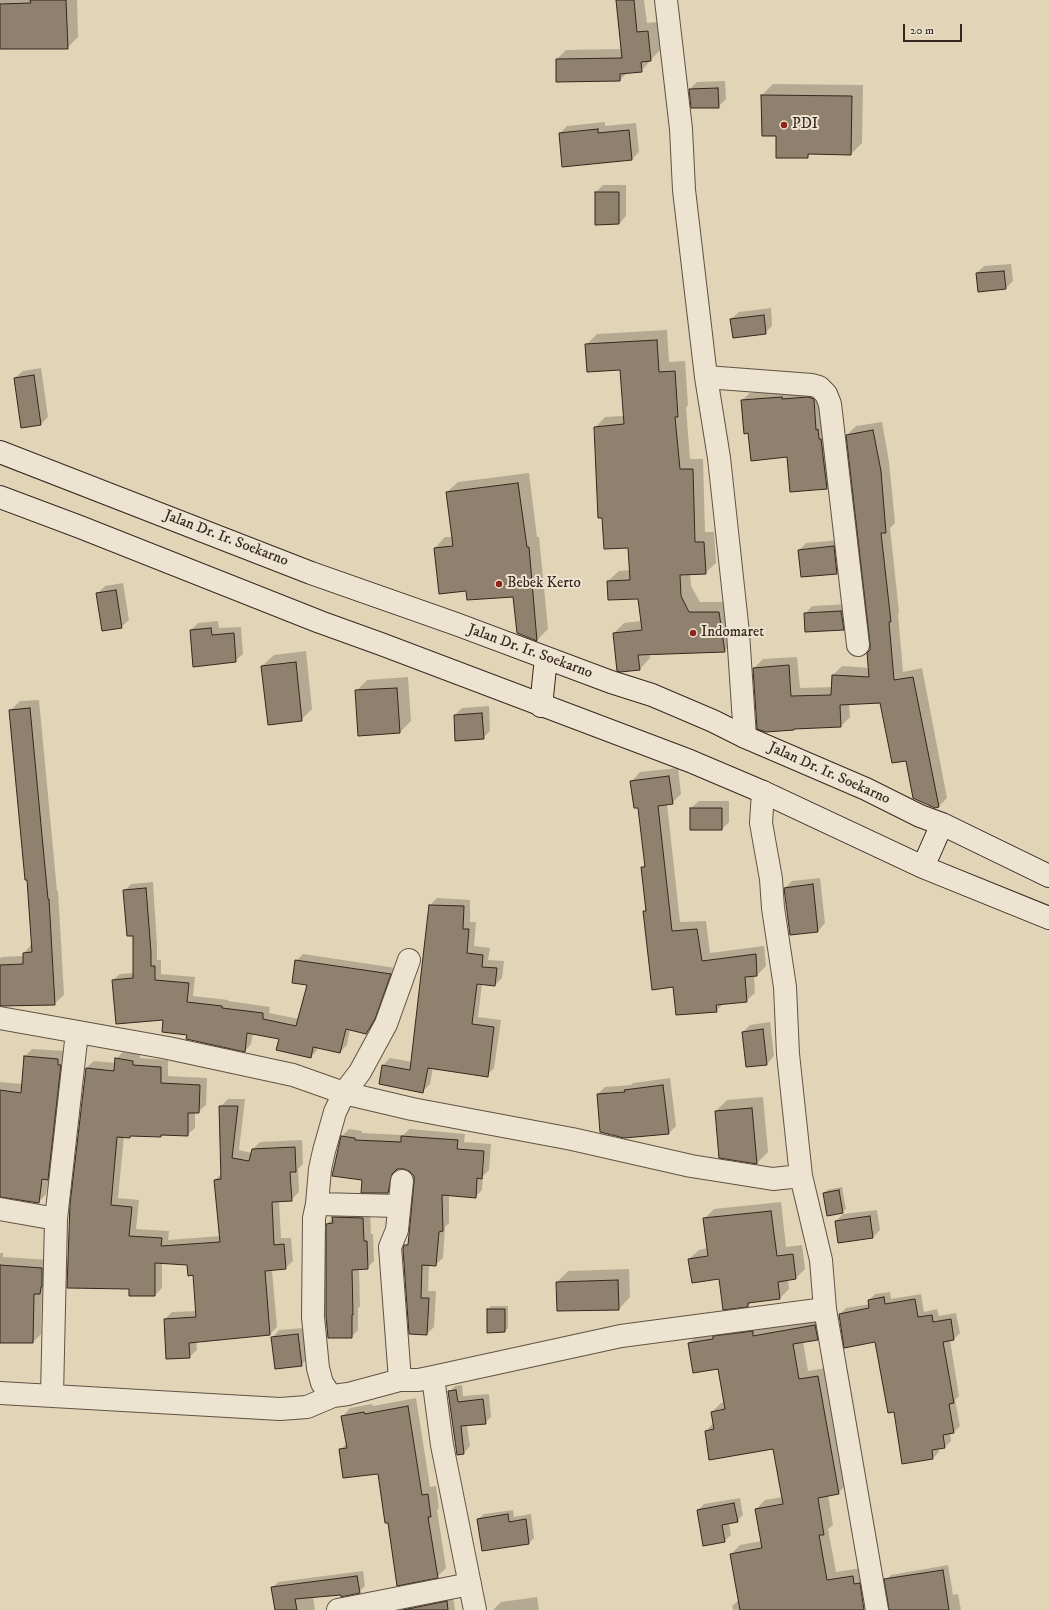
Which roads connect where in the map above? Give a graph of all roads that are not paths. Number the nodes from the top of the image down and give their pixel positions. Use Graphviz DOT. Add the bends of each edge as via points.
graph roads {
  1 [pos="666,0"];
  2 [pos="706,377"];
  3 [pos="0,452"];
  4 [pos="0,497"];
  5 [pos="858,645"];
  6 [pos="546,658"];
  7 [pos="541,706"];
  8 [pos="746,737"];
  9 [pos="763,792"];
  10 [pos="942,824"];
  11 [pos="923,867"];
  12 [pos="1049,876"];
  13 [pos="1049,918"];
  14 [pos="409,960"];
  15 [pos="0,1018"];
  16 [pos="77,1032"];
  17 [pos="344,1094"];
  18 [pos="801,1176"];
  19 [pos="402,1181"];
  20 [pos="317,1204"];
  21 [pos="399,1206"];
  22 [pos="0,1208"];
  23 [pos="56,1219"];
  24 [pos="824,1308"];
  25 [pos="433,1377"];
  26 [pos="400,1380"];
  27 [pos="0,1393"];
  28 [pos="52,1396"];
  29 [pos="333,1396"];
  30 [pos="470,1584"];
  31 [pos="338,1610"];
  32 [pos="475,1610"];
  33 [pos="877,1610"];
  1 -- 2 [label="street" via="681,129 684,190"];
  2 -- 5 [label="street" via="812,385 819,387 826,394 830,404"];
  2 -- 8 [label="street" via="719,458 738,633"];
  3 -- 6 [label="street, Jalan Dr. Ir. Soekarno" via="311,573"];
  4 -- 7 [label="street"];
  6 -- 7 [label="street"];
  6 -- 8 [label="street, Jalan Dr. Ir. Soekarno" via="652,695"];
  7 -- 9 [label="street" via="690,761"];
  8 -- 10 [label="street, Jalan Dr. Ir. Soekarno" via="828,771 920,816"];
  9 -- 11 [label="street"];
  9 -- 18 [label="street" via="761,823 771,879 784,988"];
  10 -- 11 [label="street"];
  10 -- 12 [label="street, Jalan Dr. Ir. Soekarno"];
  11 -- 13 [label="street"];
  14 -- 17 [label="street" via="386,1024 360,1072"];
  15 -- 16 [label="street"];
  16 -- 17 [label="street" via="168,1048 293,1075"];
  16 -- 23 [label="street"];
  17 -- 18 [label="street" via="572,1138 691,1166 772,1179"];
  17 -- 20 [label="street" via="335,1112 324,1151"];
  18 -- 24 [label="street" via="821,1260"];
  19 -- 21 [label="street"];
  20 -- 21 [label="street"];
  20 -- 29 [label="street" via="314,1218 313,1317 322,1384"];
  21 -- 26 [label="street" via="397,1230 390,1254"];
  22 -- 23 [label="street"];
  23 -- 28 [label="street"];
  24 -- 25 [label="street" via="621,1336"];
  24 -- 33 [label="street"];
  25 -- 26 [label="street"];
  25 -- 30 [label="street" via="442,1445"];
  26 -- 29 [label="street"];
  27 -- 28 [label="street"];
  28 -- 29 [label="street" via="280,1409 307,1407"];
  30 -- 31 [label="street"];
  30 -- 32 [label="street"];
}
